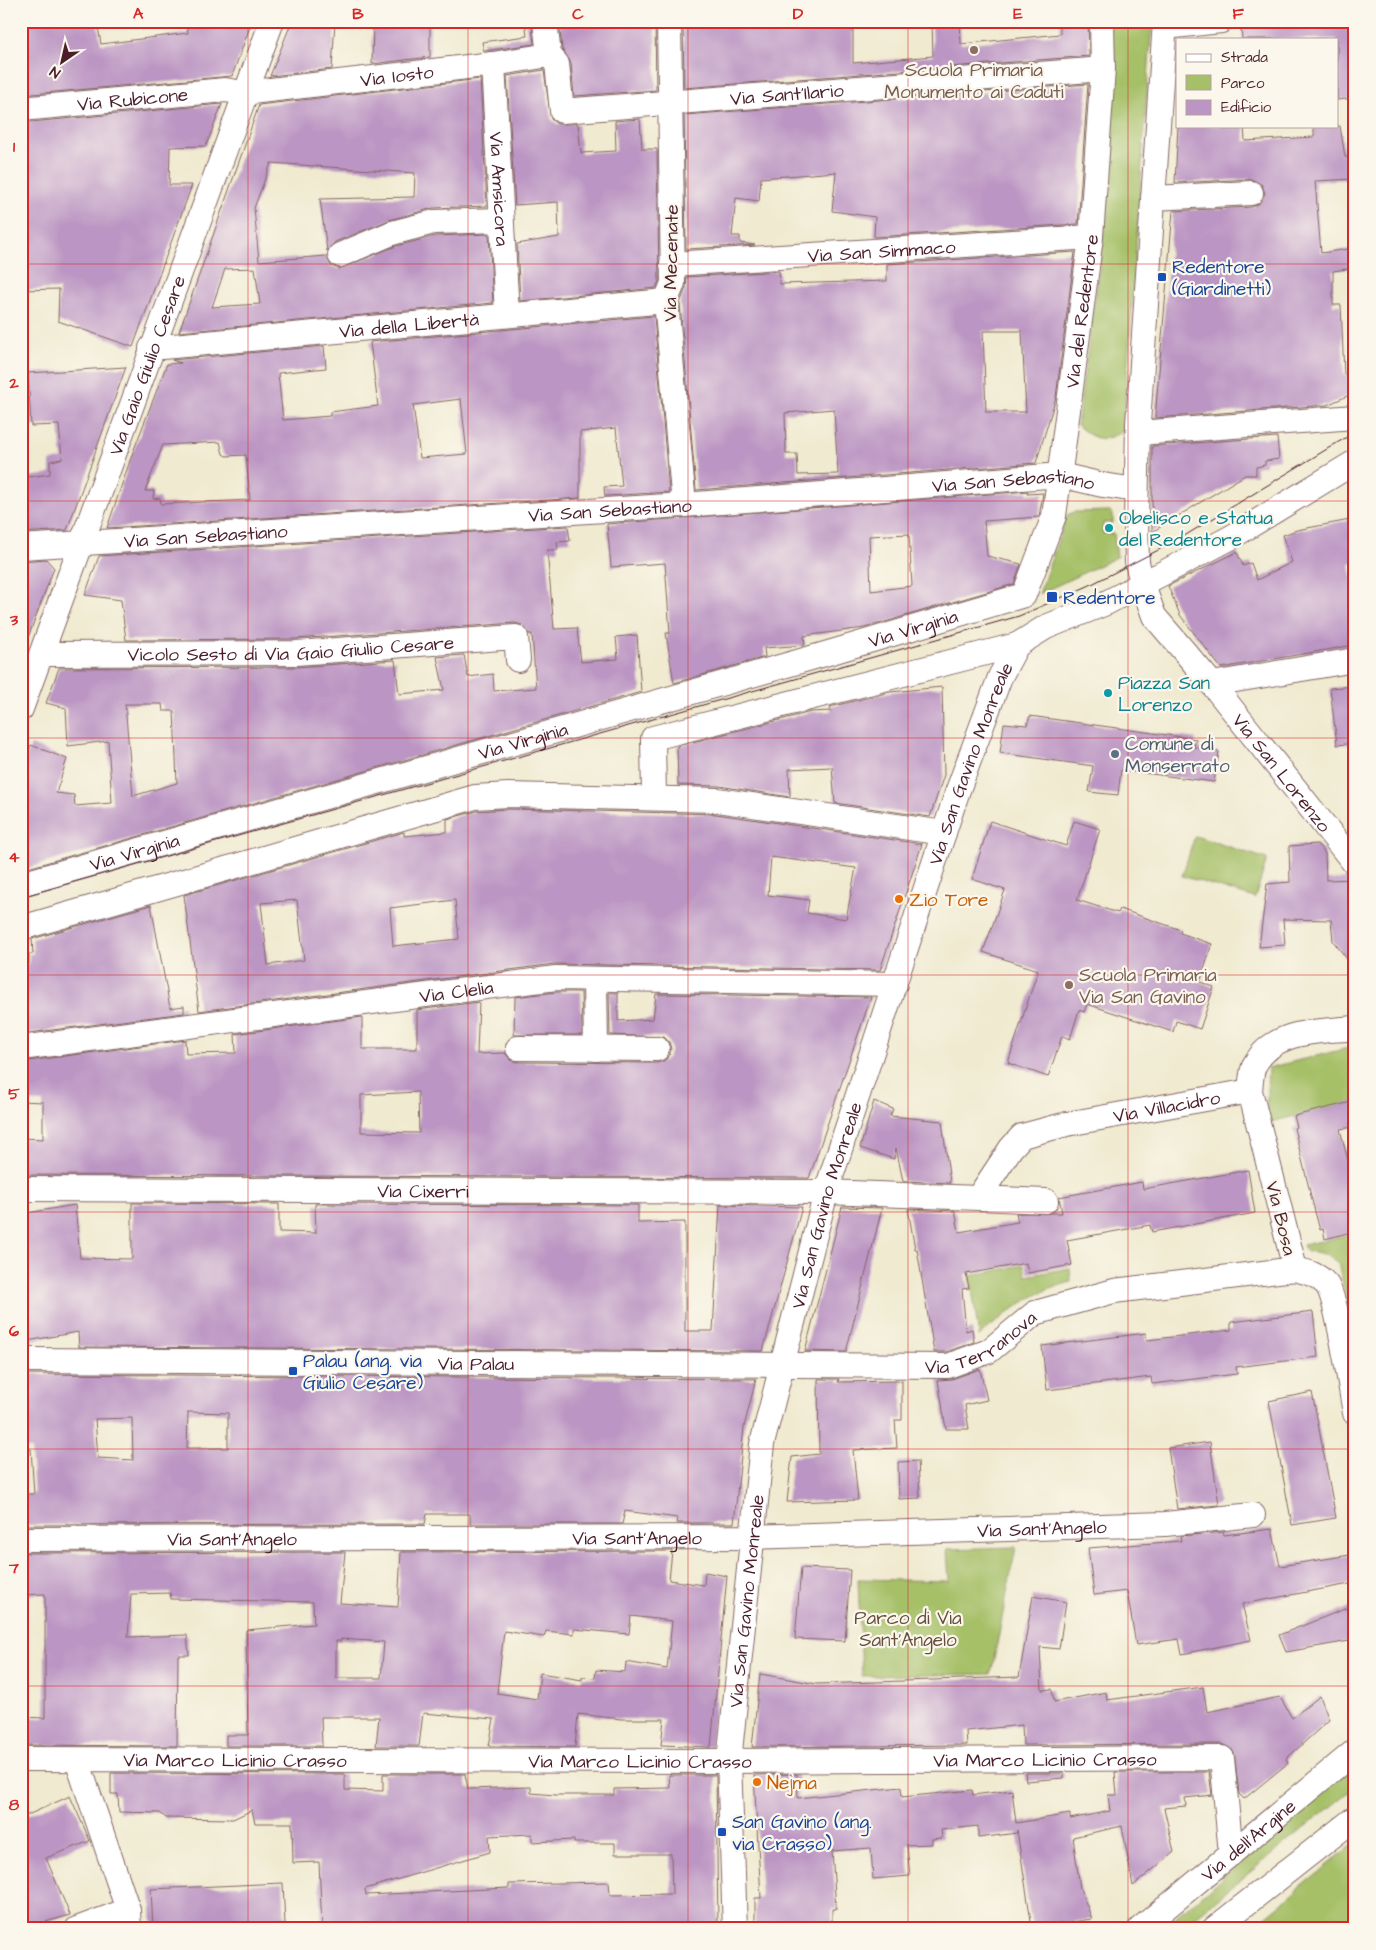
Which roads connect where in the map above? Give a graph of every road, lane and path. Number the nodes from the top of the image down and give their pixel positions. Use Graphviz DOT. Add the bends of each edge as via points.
graph roads {
  1 [pos="272,21"];
  2 [pos="545,21"];
  3 [pos="669,21"];
  4 [pos="1102,21"];
  5 [pos="1221,21"];
  6 [pos="1165,24"];
  7 [pos="549,55"];
  8 [pos="493,64"];
  9 [pos="1103,69"];
  10 [pos="244,93"];
  11 [pos="670,103"];
  12 [pos="21,109"];
  13 [pos="1251,193"];
  14 [pos="1153,198"];
  15 [pos="502,220"];
  16 [pos="1091,237"];
  17 [pos="340,255"];
  18 [pos="672,264"];
  19 [pos="666,301"];
  20 [pos="507,314"];
  21 [pos="151,348"];
  22 [pos="1355,417"];
  23 [pos="1138,433"];
  24 [pos="1355,462"];
  25 [pos="1060,475"];
  26 [pos="1136,490"];
  27 [pos="684,505"];
  28 [pos="81,544"];
  29 [pos="21,547"];
  30 [pos="1142,583"];
  31 [pos="1024,595"];
  32 [pos="1018,645"];
  33 [pos="42,654"];
  34 [pos="518,660"];
  35 [pos="1355,660"];
  36 [pos="27,674"];
  37 [pos="1212,684"];
  38 [pos="21,709"];
  39 [pos="654,798"];
  40 [pos="944,833"];
  41 [pos="1355,864"];
  42 [pos="21,884"];
  43 [pos="21,928"];
  44 [pos="595,979"];
  45 [pos="895,984"];
  46 [pos="1355,1028"];
  47 [pos="21,1048"];
  48 [pos="518,1048"];
  49 [pos="596,1049"];
  50 [pos="657,1049"];
  51 [pos="1250,1091"];
  52 [pos="21,1189"];
  53 [pos="826,1192"];
  54 [pos="978,1198"];
  55 [pos="1046,1201"];
  56 [pos="1295,1269"];
  57 [pos="21,1360"];
  58 [pos="780,1366"];
  59 [pos="1355,1413"];
  60 [pos="1253,1515"];
  61 [pos="751,1537"];
  62 [pos="21,1539"];
  63 [pos="1355,1751"];
  64 [pos="21,1760"];
  65 [pos="77,1760"];
  66 [pos="729,1761"];
  67 [pos="1355,1818"];
  68 [pos="1231,1854"];
  69 [pos="128,1920"];
  70 [pos="77,1929"];
  71 [pos="735,1929"];
  72 [pos="1140,1929"];
  73 [pos="1214,1929"];
  1 -- 10 [label="street, Via Gaio Giulio Cesare"];
  2 -- 7 [label="street, Via Sant'Ilario"];
  3 -- 11 [label="street, Via Mecenate"];
  4 -- 9 [label="street, Via del Redentore"];
  5 -- 6 [label="street"];
  6 -- 14 [label="street"];
  7 -- 8 [label="street, Via Iosto"];
  7 -- 11 [label="street, Via Sant'Ilario" via="557,64 562,111"];
  8 -- 10 [label="street, Via Iosto"];
  8 -- 15 [label="street, Via Amsicora"];
  9 -- 11 [label="street, Via Sant'Ilario"];
  9 -- 16 [label="street, Via del Redentore"];
  10 -- 12 [label="street, Via Rubicone" via="225,90"];
  10 -- 21 [label="street, Via Gaio Giulio Cesare"];
  11 -- 18 [label="street, Via Mecenate"];
  13 -- 14 [label="street"];
  14 -- 23 [label="street"];
  15 -- 17 [label="street" via="434,222 392,233"];
  15 -- 20 [label="street, Via Amsicora"];
  16 -- 18 [label="street, Via San Simmaco"];
  16 -- 25 [label="street, Via del Redentore"];
  18 -- 19 [label="street, Via Mecenate" via="673,283"];
  19 -- 20 [label="street, Via della Libertà"];
  19 -- 27 [label="street, Via Mecenate"];
  20 -- 21 [label="street, Via della Libertà"];
  21 -- 28 [label="street, Via Gaio Giulio Cesare"];
  22 -- 23 [label="street"];
  23 -- 26 [label="street"];
  24 -- 30 [label="street, Via San Gavino Monreale" via="1230,538"];
  25 -- 26 [label="street, Via San Sebastiano"];
  25 -- 27 [label="street, Via San Sebastiano"];
  25 -- 31 [label="street, Via del Redentore" via="1054,516"];
  26 -- 30 [label="street" via="1138,562"];
  27 -- 28 [label="street, Via San Sebastiano"];
  28 -- 29 [label="street, Via San Sebastiano"];
  28 -- 33 [label="street, Via Gaio Giulio Cesare"];
  30 -- 32 [label="street, Via San Gavino Monreale" via="1106,603 1046,626"];
  30 -- 37 [label="street, Via San Lorenzo" via="1154,616"];
  31 -- 42 [label="street, Via Virginia"];
  32 -- 39 [label="street" via="654,738"];
  32 -- 40 [label="street, Via San Gavino Monreale" via="1000,677"];
  33 -- 34 [label="street, Vicolo Sesto di Via Gaio Giulio Cesare" via="296,653 516,637"];
  33 -- 36 [label="street, Via Gaio Giulio Cesare"];
  35 -- 37 [label="street"];
  36 -- 38 [label="street, Via Gaio Giulio Cesare"];
  37 -- 41 [label="street, Via San Lorenzo"];
  39 -- 40 [label="street" via="717,800"];
  39 -- 43 [label="street" via="475,797"];
  40 -- 45 [label="street, Via San Gavino Monreale"];
  44 -- 45 [label="street, Via Clelia"];
  44 -- 47 [label="street, Via Clelia" via="556,978"];
  44 -- 49 [label="street"];
  45 -- 53 [label="street, Via San Gavino Monreale"];
  46 -- 51 [label="street" via="1298,1034 1273,1042 1254,1066"];
  48 -- 49 [label="street"];
  49 -- 50 [label="street"];
  51 -- 54 [label="street, Via Villacidro" via="1067,1124 1022,1136"];
  51 -- 56 [label="street, Via Bosa"];
  52 -- 53 [label="street, Via Cixerri"];
  53 -- 54 [label="street"];
  53 -- 58 [label="street, Via San Gavino Monreale"];
  54 -- 55 [label="street"];
  56 -- 58 [label="street, Via Terranova" via="1114,1291 1035,1313 989,1351 948,1366"];
  56 -- 59 [label="street, Via Bosa" via="1312,1273 1327,1285 1334,1305"];
  57 -- 58 [label="street, Via Palau"];
  58 -- 61 [label="street, Via San Gavino Monreale" via="762,1444"];
  60 -- 61 [label="street, Via Sant'Angelo" via="1165,1524"];
  61 -- 62 [label="street, Via Sant'Angelo"];
  61 -- 66 [label="street, Via San Gavino Monreale"];
  63 -- 68 [label="street, Via dell'Argine"];
  64 -- 65 [label="street, Via Marco Licinio Crasso"];
  65 -- 66 [label="street, Via Marco Licinio Crasso"];
  65 -- 69 [label="street"];
  66 -- 68 [label="street, Via Marco Licinio Crasso" via="1222,1758"];
  66 -- 71 [label="street, Via San Gavino Monreale"];
  67 -- 73 [label="street"];
  68 -- 72 [label="street, Via dell'Argine"];
  69 -- 70 [label="street"];
}
